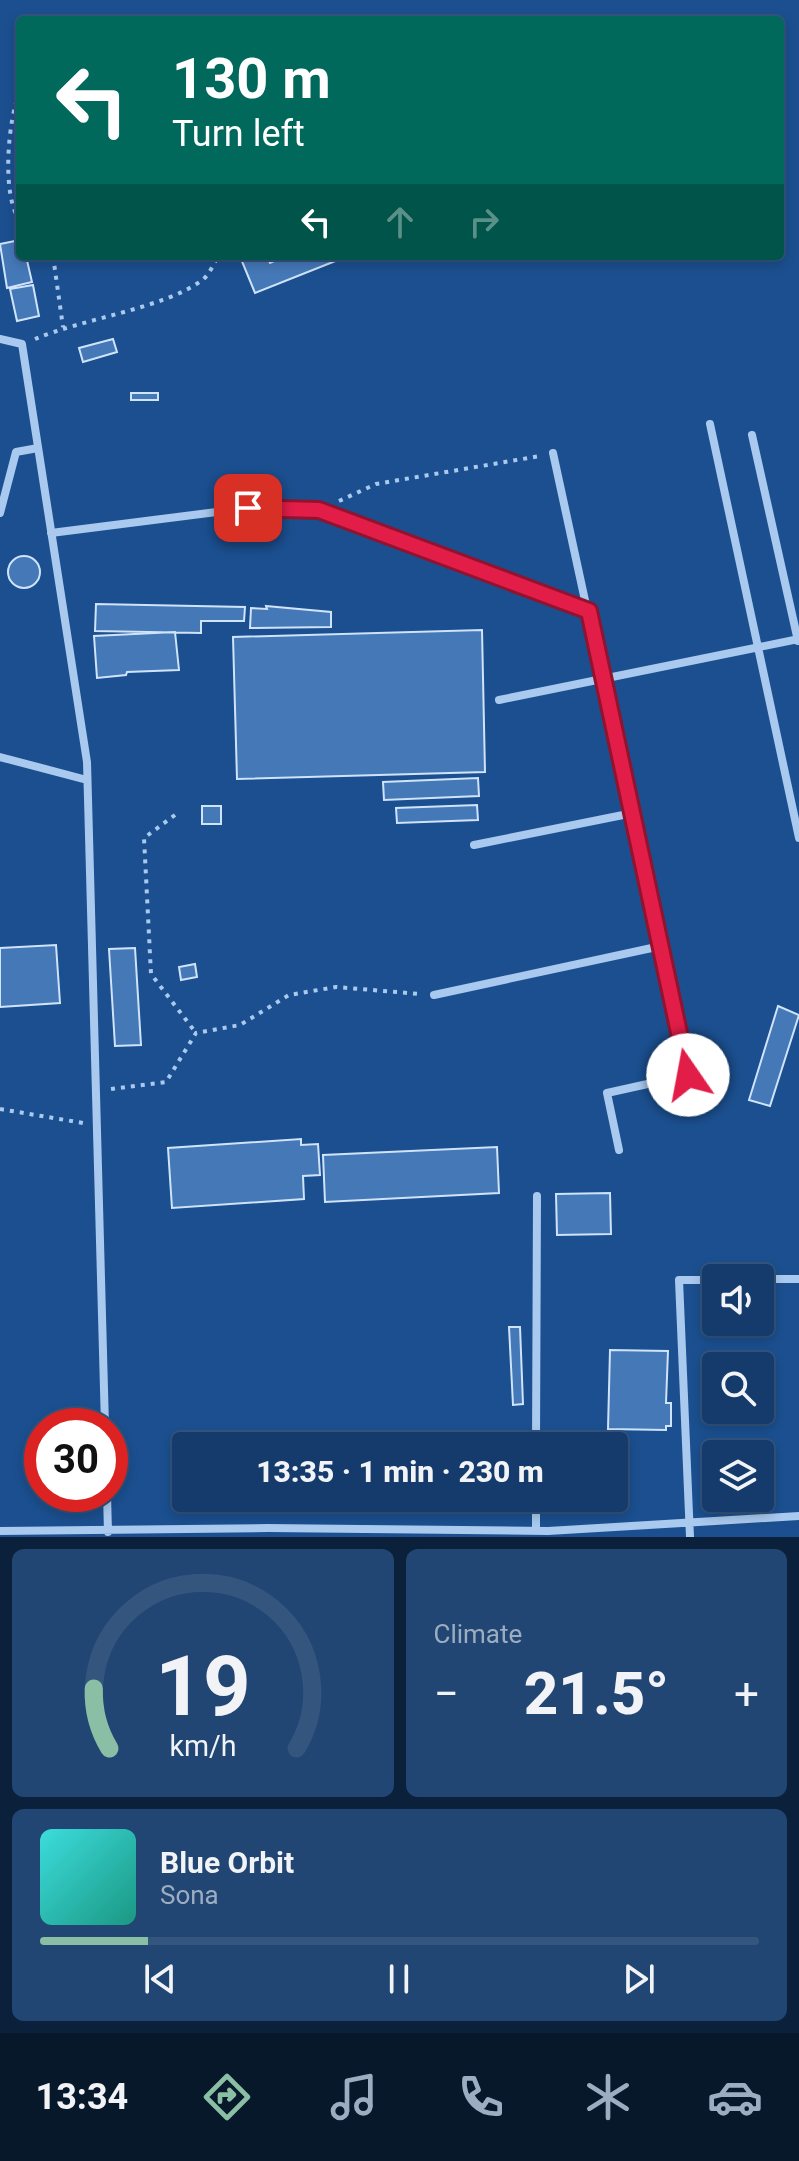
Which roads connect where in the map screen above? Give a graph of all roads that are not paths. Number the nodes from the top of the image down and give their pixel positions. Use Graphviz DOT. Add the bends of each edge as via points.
graph roads {
  1 [pos="0,339"];
  2 [pos="710,424"];
  3 [pos="752,435"];
  4 [pos="38,448"];
  5 [pos="553,453"];
  6 [pos="0,513"];
  7 [pos="51,533"];
  8 [pos="589,611"];
  9 [pos="799,640"];
  10 [pos="757,648"];
  11 [pos="604,681"];
  12 [pos="499,700"];
  13 [pos="0,757"];
  14 [pos="87,780"];
  15 [pos="633,813"];
  16 [pos="799,838"];
  17 [pos="474,845"];
  18 [pos="661,946"];
  19 [pos="434,995"];
  20 [pos="619,1150"];
  21 [pos="537,1196"];
  22 [pos="774,1279"];
  23 [pos="799,1279"];
  24 [pos="702,1280"];
  25 [pos="105,1408"];
  26 [pos="536,1432"];
  27 [pos="107,1512"];
  28 [pos="536,1512"];
  29 [pos="799,1516"];
  30 [pos="690,1520"];
  31 [pos="0,1531"];
  32 [pos="536,1531"];
  33 [pos="108,1532"];
  34 [pos="268,1532"];
  35 [pos="548,1534"];
  36 [pos="690,1537"];
  1 -- 4 [label="street" via="22,344"];
  2 -- 10 [label="street"];
  3 -- 9 [label="street"];
  4 -- 6 [label="street" via="16,452"];
  4 -- 7 [label="street"];
  5 -- 8 [label="street"];
  7 -- 8 [label="street" via="248,508 319,510"];
  7 -- 14 [label="street"];
  8 -- 11 [label="street"];
  9 -- 10 [label="street"];
  10 -- 11 [label="street"];
  10 -- 16 [label="street"];
  11 -- 12 [label="street"];
  11 -- 15 [label="street"];
  13 -- 14 [label="street"];
  14 -- 25 [label="street"];
  15 -- 17 [label="street"];
  15 -- 18 [label="street"];
  18 -- 19 [label="street"];
  18 -- 20 [label="street" via="688,1075 607,1093"];
  21 -- 26 [label="street"];
  22 -- 23 [label="street"];
  24 -- 30 [label="street" via="679,1280"];
  27 -- 33 [label="street"];
  28 -- 32 [label="street"];
  29 -- 30 [label="street"];
  30 -- 35 [label="street"];
  30 -- 36 [label="street"];
  31 -- 33 [label="street"];
  32 -- 34 [label="street"];
  32 -- 35 [label="street"];
  33 -- 34 [label="street"];
}
